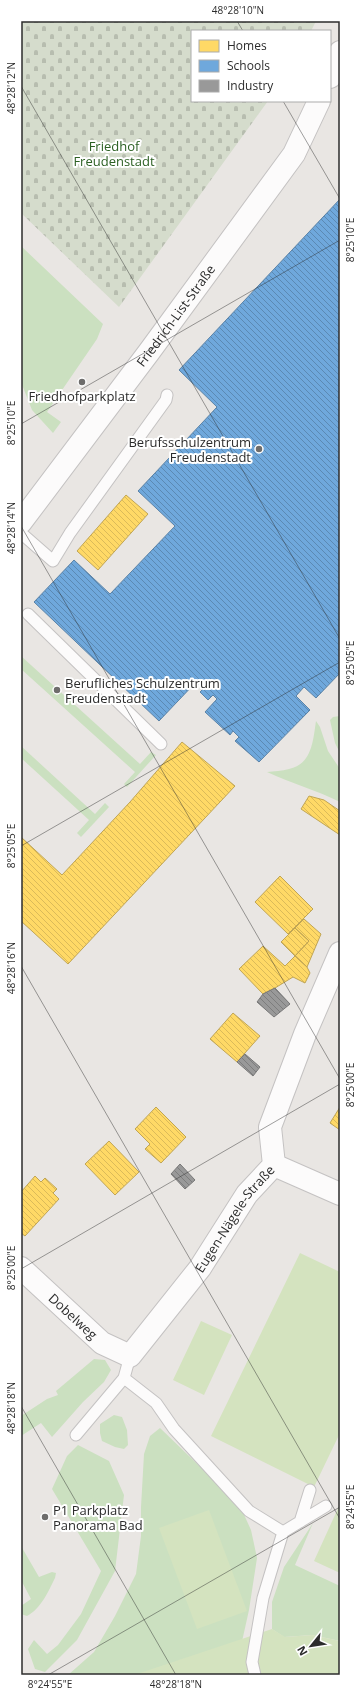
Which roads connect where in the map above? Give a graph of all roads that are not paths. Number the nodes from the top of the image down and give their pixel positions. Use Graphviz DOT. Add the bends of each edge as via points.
graph roads {
  1 [pos="340,52"];
  2 [pos="331,74"];
  3 [pos="319,102"];
  4 [pos="167,395"];
  5 [pos="21,522"];
  6 [pos="21,533"];
  7 [pos="28,614"];
  8 [pos="161,744"];
  9 [pos="340,953"];
  10 [pos="274,1164"];
  11 [pos="340,1194"];
  12 [pos="21,1268"];
  13 [pos="130,1356"];
  14 [pos="124,1378"];
  15 [pos="76,1435"];
  16 [pos="310,1490"];
  17 [pos="326,1506"];
  18 [pos="300,1522"];
  19 [pos="283,1532"];
  20 [pos="255,1675"];
  1 -- 2 [label="street"];
  3 -- 5 [label="street, Friedrich-List-Straße" via="290,160"];
  4 -- 6 [label="lane" via="166,400 52,561"];
  7 -- 8 [label="lane"];
  9 -- 10 [label="street, Eugen-Nägele-Straße" via="305,1034 270,1127"];
  10 -- 11 [label="street"];
  10 -- 13 [label="street, Eugen-Nägele-Straße" via="247,1194 200,1268"];
  12 -- 13 [label="street, Dobelweg" via="102,1343"];
  13 -- 14 [label="lane"];
  14 -- 15 [label="lane"];
  14 -- 19 [label="lane" via="156,1403 174,1429 249,1511"];
  16 -- 18 [label="lane"];
  17 -- 18 [label="lane"];
  18 -- 19 [label="lane"];
  19 -- 20 [label="lane" via="263,1598 252,1662"];
}
